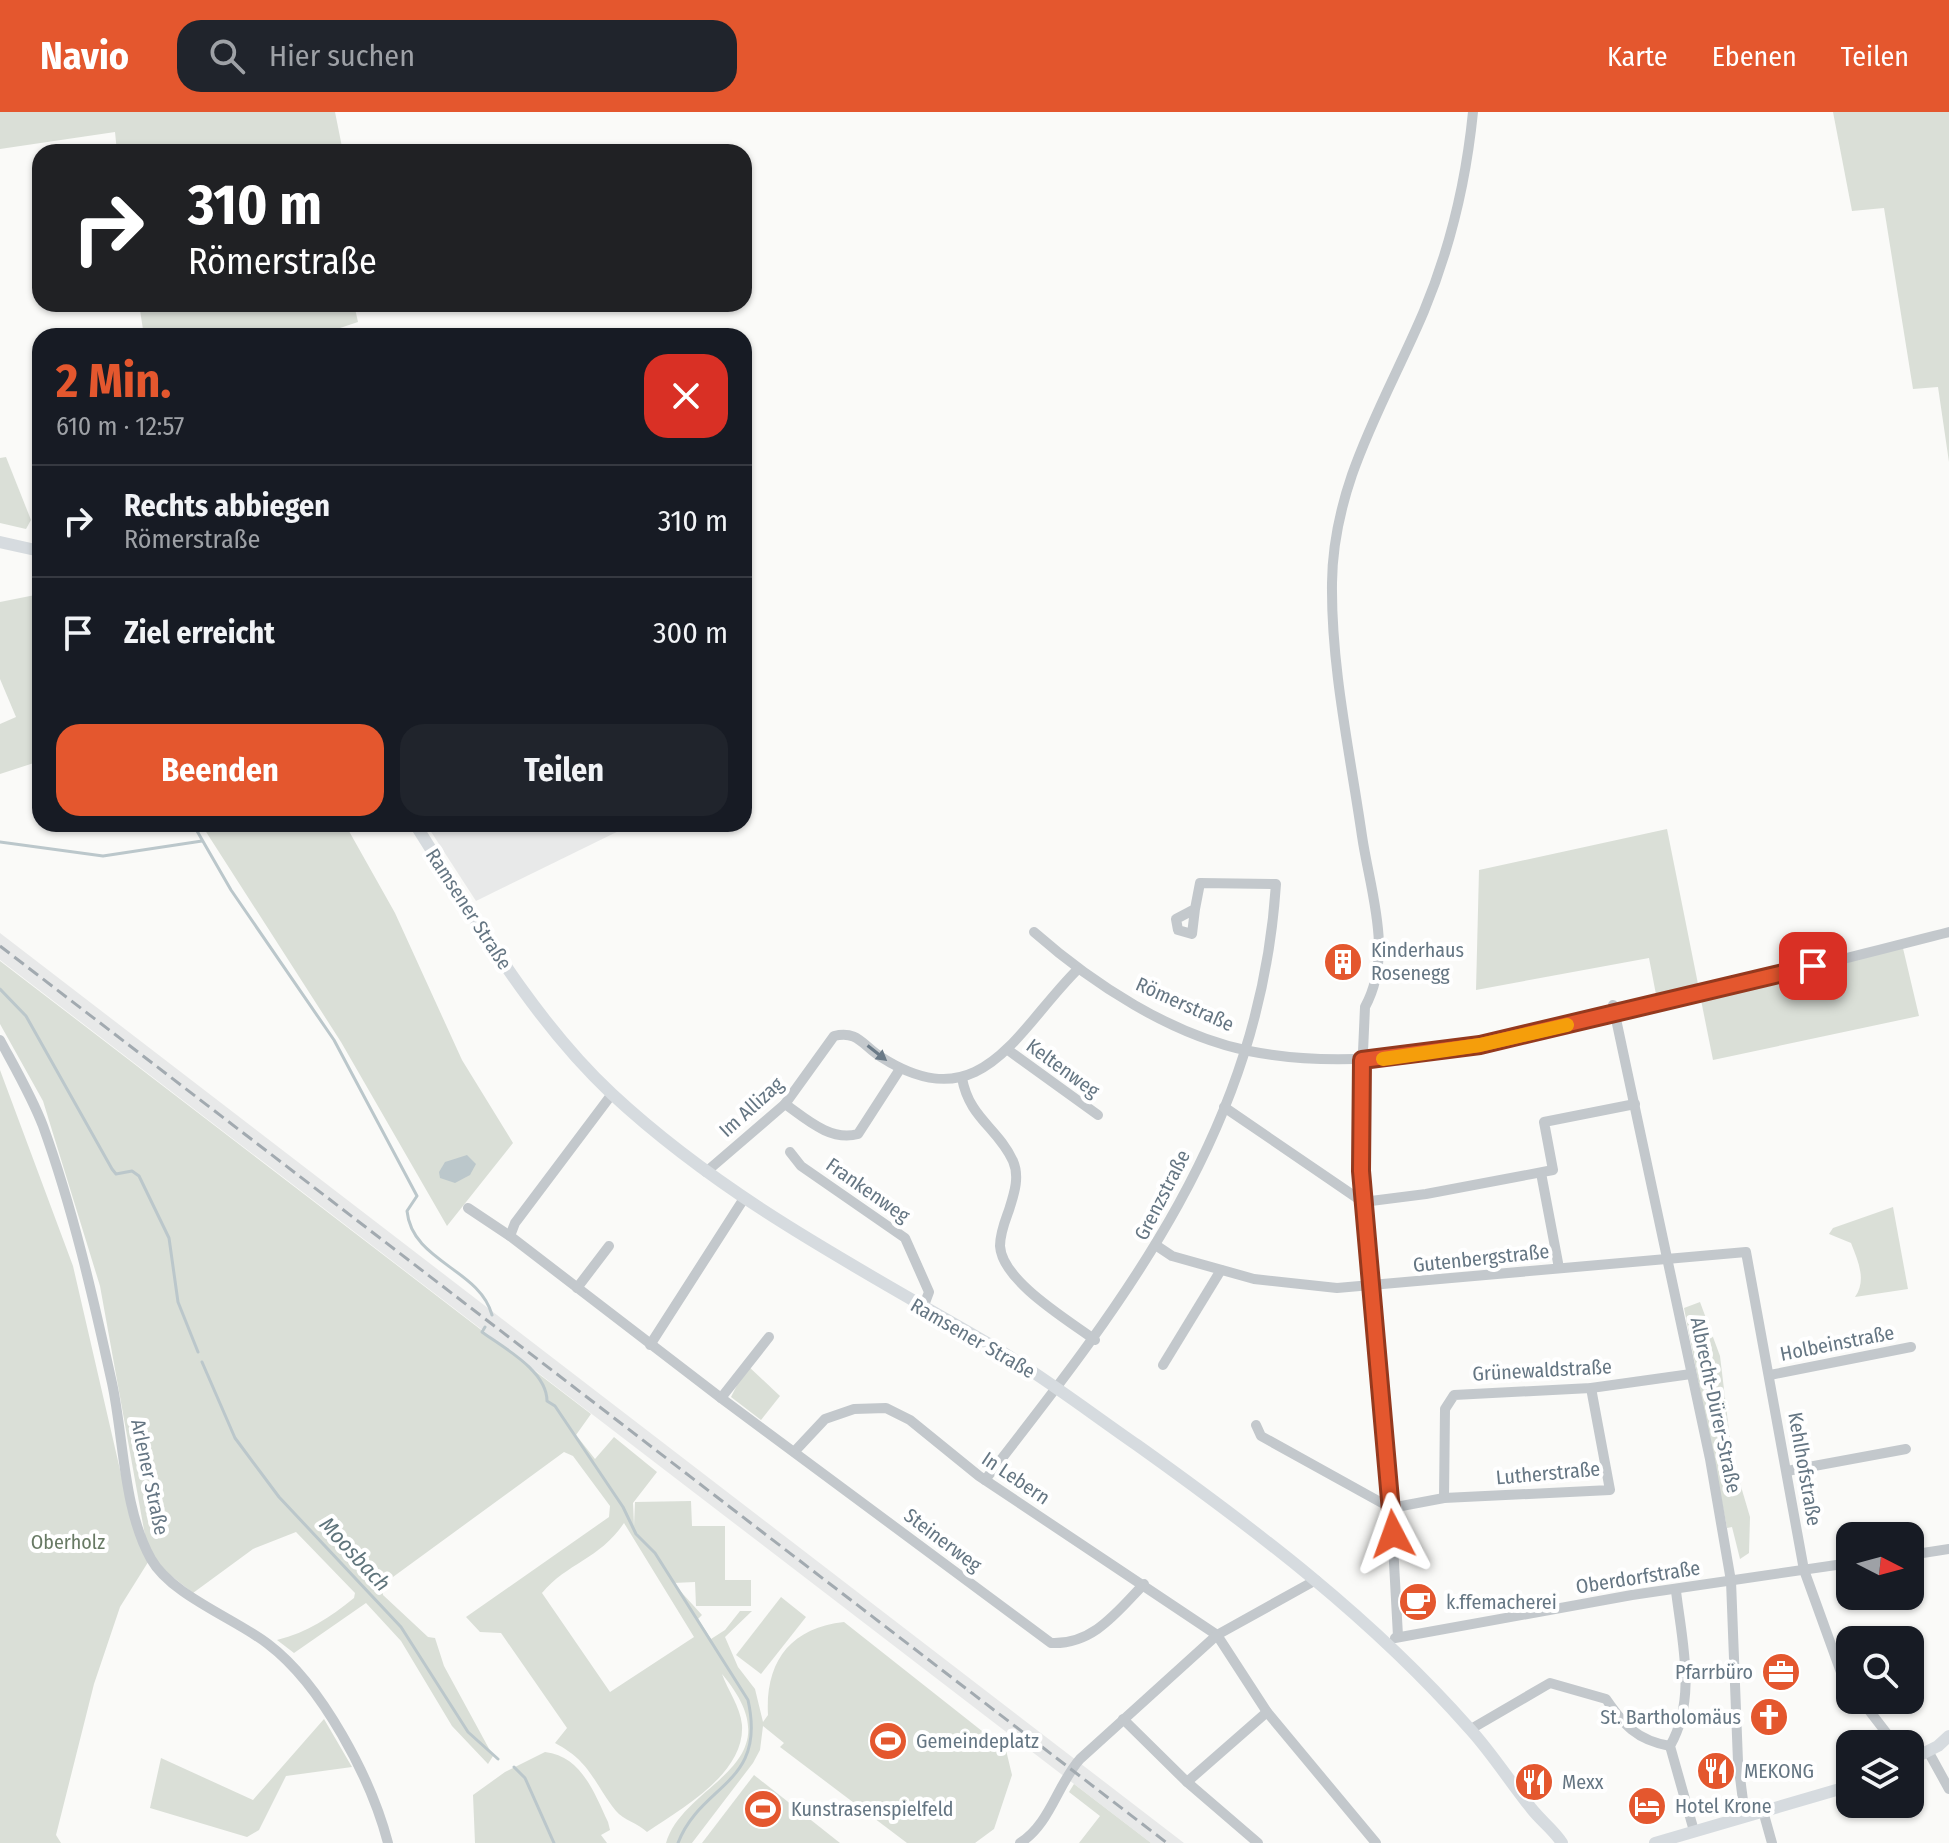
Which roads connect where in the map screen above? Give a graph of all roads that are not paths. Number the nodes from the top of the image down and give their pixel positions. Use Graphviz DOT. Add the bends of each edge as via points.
graph roads {
  1 [pos="1473,112"];
  2 [pos="0,542"];
  3 [pos="32,549"];
  4 [pos="420,832"];
  5 [pos="1195,909"];
  6 [pos="1034,932"];
  7 [pos="1949,932"];
  8 [pos="1077,970"];
  9 [pos="1614,1010"];
  10 [pos="0,1040"];
  11 [pos="1008,1050"];
  12 [pos="1247,1050"];
  13 [pos="1362,1060"];
  14 [pos="905,1071"];
  15 [pos="962,1078"];
  16 [pos="612,1094"];
  17 [pos="785,1104"];
  18 [pos="1635,1104"];
  19 [pos="1224,1107"];
  20 [pos="1098,1115"];
  21 [pos="790,1152"];
  22 [pos="706,1172"];
  23 [pos="1541,1173"];
  24 [pos="743,1200"];
  25 [pos="1363,1202"];
  26 [pos="468,1208"];
  27 [pos="510,1236"];
  28 [pos="609,1246"];
  29 [pos="1157,1246"];
  30 [pos="1746,1252"];
  31 [pos="1668,1260"];
  32 [pos="1559,1268"];
  33 [pos="1221,1270"];
  34 [pos="1371,1287"];
  35 [pos="577,1288"];
  36 [pos="923,1308"];
  37 [pos="769,1337"];
  38 [pos="1095,1340"];
  39 [pos="650,1345"];
  40 [pos="1911,1347"];
  41 [pos="1163,1365"];
  42 [pos="1691,1374"];
  43 [pos="1770,1375"];
  44 [pos="1057,1388"];
  45 [pos="1591,1388"];
  46 [pos="721,1398"];
  47 [pos="1256,1425"];
  48 [pos="1906,1449"];
  49 [pos="795,1451"];
  50 [pos="1787,1471"];
  51 [pos="985,1480"];
  52 [pos="1444,1498"];
  53 [pos="1391,1508"];
  54 [pos="1949,1549"];
  55 [pos="1924,1553"];
  56 [pos="1836,1565"];
  57 [pos="1804,1570"];
  58 [pos="1316,1580"];
  59 [pos="1731,1581"];
  60 [pos="1144,1584"];
  61 [pos="1676,1591"];
  62 [pos="1217,1635"];
  63 [pos="1393,1640"];
  64 [pos="1836,1658"];
  65 [pos="1267,1712"];
  66 [pos="1872,1714"];
  67 [pos="1123,1719"];
  68 [pos="1471,1729"];
  69 [pos="1884,1730"];
  70 [pos="1949,1736"];
  71 [pos="1670,1746"];
  72 [pos="1939,1747"];
  73 [pos="1187,1782"];
  74 [pos="1949,1789"];
  75 [pos="1836,1790"];
  76 [pos="1763,1811"];
  77 [pos="1745,1816"];
  78 [pos="1694,1831"];
  79 [pos="1560,1839"];
  80 [pos="388,1843"];
  81 [pos="1020,1843"];
  82 [pos="1258,1843"];
  83 [pos="1376,1843"];
  84 [pos="1576,1843"];
  85 [pos="1655,1843"];
  86 [pos="1772,1843"];
  1 -- 13 [label="street" via="1463,188 1448,246 1357,452 1337,527 1332,582 1338,663 1379,923"];
  2 -- 3 [label="main road"];
  4 -- 16 [label="main road, Ramsener Straße" via="534,1006"];
  5 -- 12 [label="street, Grenzstraße" via="1200,883 1276,884 1266,971"];
  6 -- 8 [label="street, Römerstraße"];
  7 -- 9 [label="street, Römerstraße"];
  8 -- 11 [label="street"];
  8 -- 12 [label="street, Römerstraße" via="1181,1026"];
  9 -- 13 [label="street, Römerstraße" via="1480,1045"];
  9 -- 18 [label="street, Albrecht-Dürer-Straße"];
  10 -- 80 [label="street, Arlener Straße" via="42,1124 67,1203 112,1385 135,1513 150,1558 176,1584 267,1643 300,1673 361,1772"];
  11 -- 15 [label="street"];
  11 -- 20 [label="street, Keltenweg"];
  12 -- 13 [label="street, Römerstraße"];
  12 -- 19 [label="street, Grenzstraße"];
  13 -- 25 [label="street"];
  14 -- 15 [label="street, Im Allizag" via="936,1079"];
  14 -- 17 [label="street" via="858,1134 846,1137 820,1129"];
  17 -- 14 [label="street, Im Allizag, one-way" via="834,1036 847,1033 859,1038"];
  15 -- 38 [label="street" via="971,1107 1006,1150 1016,1173 1001,1233 1003,1261 1028,1290"];
  16 -- 22 [label="main road, Ramsener Straße"];
  16 -- 27 [label="street"];
  17 -- 22 [label="street, Im Allizag"];
  18 -- 23 [label="street" via="1544,1122 1553,1170"];
  18 -- 31 [label="street, Albrecht-Dürer-Straße"];
  19 -- 25 [label="street"];
  19 -- 29 [label="street, Grenzstraße"];
  21 -- 36 [label="street, Frankenweg" via="801,1166 905,1238 929,1292"];
  22 -- 24 [label="main road, Ramsener Straße"];
  23 -- 25 [label="street"];
  23 -- 32 [label="street"];
  24 -- 36 [label="main road, Ramsener Straße"];
  24 -- 39 [label="street"];
  25 -- 34 [label="street"];
  26 -- 27 [label="street, Steinerweg"];
  27 -- 35 [label="street, Steinerweg"];
  28 -- 35 [label="street"];
  29 -- 33 [label="street, Gutenbergstraße" via="1172,1256"];
  29 -- 38 [label="street, Grenzstraße"];
  30 -- 31 [label="street, Gutenbergstraße"];
  30 -- 43 [label="street, Kehlhofstraße"];
  31 -- 32 [label="street, Gutenbergstraße"];
  31 -- 42 [label="street, Albrecht-Dürer-Straße"];
  32 -- 34 [label="street, Gutenbergstraße"];
  33 -- 34 [label="street, Gutenbergstraße" via="1254,1279"];
  33 -- 41 [label="street"];
  34 -- 53 [label="street"];
  35 -- 39 [label="street, Steinerweg"];
  36 -- 44 [label="main road, Ramsener Straße"];
  37 -- 46 [label="street"];
  38 -- 44 [label="street, Grenzstraße"];
  39 -- 46 [label="street, Steinerweg"];
  40 -- 43 [label="street, Holbeinstraße"];
  42 -- 45 [label="street, Grünewaldstraße"];
  42 -- 59 [label="street, Albrecht-Dürer-Straße"];
  43 -- 50 [label="street, Kehlhofstraße"];
  44 -- 51 [label="street, Grenzstraße"];
  44 -- 58 [label="main road, Ramsener Straße" via="1262,1534"];
  45 -- 52 [label="street, Grünewaldstraße" via="1454,1395 1445,1409"];
  45 -- 52 [label="street, Lutherstraße" via="1610,1490"];
  46 -- 49 [label="street, Steinerweg"];
  47 -- 53 [label="street" via="1261,1436"];
  48 -- 50 [label="street"];
  49 -- 51 [label="street, In Lebern" via="825,1419 854,1409 886,1408 910,1420"];
  49 -- 60 [label="street, Steinerweg" via="1051,1643 1084,1639"];
  50 -- 57 [label="street, Kehlhofstraße"];
  51 -- 60 [label="street, In Lebern"];
  52 -- 53 [label="street, Lutherstraße"];
  53 -- 63 [label="street"];
  54 -- 55 [label="street"];
  56 -- 57 [label="street, Oberdorfstraße"];
  57 -- 59 [label="street, Oberdorfstraße"];
  57 -- 64 [label="street, Kehlhofstraße"];
  58 -- 62 [label="street"];
  58 -- 63 [label="main road, Ramsener Straße"];
  59 -- 61 [label="street, Oberdorfstraße"];
  59 -- 77 [label="street, Albrecht-Dürer-Straße"];
  60 -- 62 [label="street, In Lebern"];
  61 -- 63 [label="street, Oberdorfstraße"];
  61 -- 71 [label="street" via="1686,1687"];
  62 -- 65 [label="street"];
  62 -- 67 [label="street"];
  63 -- 68 [label="main road, Ramsener Straße"];
  65 -- 73 [label="street"];
  65 -- 83 [label="street"];
  66 -- 69 [label="street"];
  67 -- 73 [label="street"];
  67 -- 81 [label="street" via="1070,1770 1039,1827"];
  68 -- 71 [label="street" via="1539,1686 1554,1683 1606,1699 1621,1723"];
  68 -- 79 [label="main road, Ramsener Straße"];
  70 -- 72 [label="main road"];
  71 -- 78 [label="street"];
  72 -- 74 [label="street"];
  73 -- 82 [label="street"];
  75 -- 76 [label="main road"];
  76 -- 77 [label="main road"];
  76 -- 86 [label="street"];
  77 -- 78 [label="main road"];
  78 -- 85 [label="main road"];
  79 -- 84 [label="main road, Ramsener Straße"];
}
